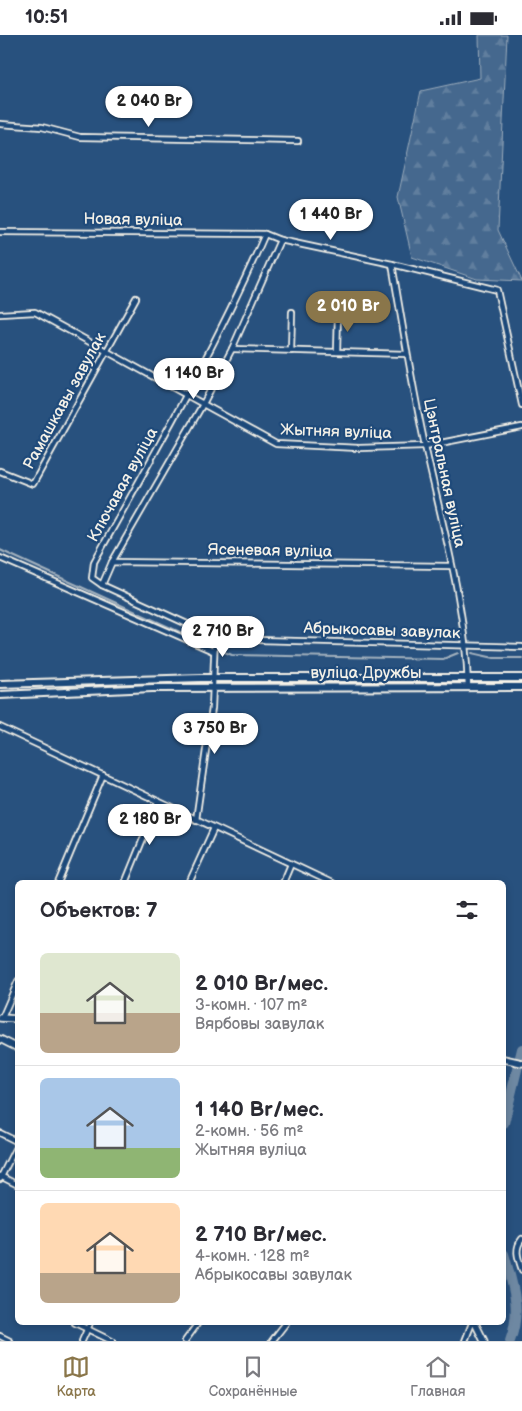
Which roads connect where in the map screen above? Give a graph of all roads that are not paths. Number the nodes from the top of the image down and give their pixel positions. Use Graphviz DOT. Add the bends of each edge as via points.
graph roads {
  1 [pos="0,124"];
  2 [pos="298,141"];
  3 [pos="0,232"];
  4 [pos="265,234"];
  5 [pos="280,240"];
  6 [pos="392,264"];
  7 [pos="136,298"];
  8 [pos="292,312"];
  9 [pos="0,313"];
  10 [pos="338,314"];
  11 [pos="232,349"];
  12 [pos="291,351"];
  13 [pos="108,352"];
  14 [pos="338,352"];
  15 [pos="407,353"];
  16 [pos="187,395"];
  17 [pos="203,404"];
  18 [pos="522,405"];
  19 [pos="522,427"];
  20 [pos="425,446"];
  21 [pos="0,471"];
  22 [pos="0,558"];
  23 [pos="112,563"];
  24 [pos="451,566"];
  25 [pos="102,585"];
  26 [pos="214,636"];
  27 [pos="464,645"];
  28 [pos="522,647"];
  29 [pos="213,651"];
  30 [pos="468,677"];
  31 [pos="212,678"];
  32 [pos="271,678"];
  33 [pos="522,678"];
  34 [pos="0,686"];
  35 [pos="212,687"];
  36 [pos="412,687"];
  37 [pos="468,687"];
  38 [pos="522,687"];
  39 [pos="152,688"];
  40 [pos="0,695"];
  41 [pos="0,727"];
  42 [pos="103,775"];
  43 [pos="158,802"];
  44 [pos="196,820"];
  45 [pos="214,828"];
  46 [pos="291,864"];
  47 [pos="59,880"];
  48 [pos="126,880"];
  49 [pos="191,880"];
  50 [pos="283,880"];
  51 [pos="326,880"];
  52 [pos="15,988"];
  53 [pos="1,1018"];
  54 [pos="15,1019"];
  55 [pos="0,1039"];
  56 [pos="15,1046"];
  57 [pos="506,1060"];
  58 [pos="522,1063"];
  59 [pos="0,1133"];
  60 [pos="15,1141"];
  61 [pos="15,1149"];
  62 [pos="0,1177"];
  63 [pos="15,1184"];
  64 [pos="522,1233"];
  65 [pos="522,1239"];
  66 [pos="522,1270"];
  67 [pos="78,1325"];
  68 [pos="89,1325"];
  69 [pos="197,1325"];
  70 [pos="284,1325"];
  71 [pos="472,1325"];
  72 [pos="474,1325"];
  73 [pos="87,1329"];
  74 [pos="0,1336"];
  75 [pos="10,1341"];
  76 [pos="82,1341"];
  77 [pos="112,1341"];
  78 [pos="185,1341"];
  79 [pos="272,1341"];
  80 [pos="465,1341"];
  81 [pos="484,1341"];
  1 -- 2 [label="street" via="42,127 80,137"];
  3 -- 4 [label="street, Новая вуліца"];
  4 -- 5 [label="street"];
  4 -- 16 [label="street, Ключавая вуліца"];
  5 -- 6 [label="street"];
  5 -- 11 [label="street, Ключавая вуліца"];
  6 -- 15 [label="street, Цэнтральная вуліца"];
  6 -- 18 [label="street" via="497,291"];
  7 -- 13 [label="street, Рамашкавы завулак"];
  8 -- 12 [label="street"];
  9 -- 13 [label="street, Жытняя вуліца" via="35,312"];
  10 -- 14 [label="street"];
  11 -- 12 [label="street"];
  11 -- 17 [label="street, Ключавая вуліца"];
  12 -- 14 [label="street"];
  13 -- 16 [label="street, Жытняя вуліца"];
  13 -- 21 [label="street, Рамашкавы завулак" via="34,484"];
  14 -- 15 [label="street"];
  15 -- 20 [label="street, Цэнтральная вуліца"];
  16 -- 17 [label="street, Жытняя вуліца"];
  16 -- 25 [label="street, Ключавая вуліца" via="94,562 92,578"];
  17 -- 20 [label="street, Жытняя вуліца" via="276,444 359,448"];
  17 -- 23 [label="street, Ключавая вуліца"];
  19 -- 20 [label="street, Жытняя вуліца"];
  20 -- 24 [label="street, Цэнтральная вуліца"];
  22 -- 29 [label="street"];
  23 -- 24 [label="street, Ясеневая вуліца"];
  23 -- 25 [label="street"];
  24 -- 27 [label="street, Цэнтральная вуліца"];
  25 -- 26 [label="street, Абрыкосавы завулак"];
  26 -- 27 [label="street, Абрыкосавы завулак"];
  26 -- 29 [label="street"];
  27 -- 28 [label="street, Абрыкосавы завулак"];
  27 -- 30 [label="street, Цэнтральная вуліца"];
  29 -- 31 [label="street"];
  30 -- 32 [label="main road, вуліца Дружбы"];
  30 -- 33 [label="main road, вуліца Дружбы"];
  30 -- 36 [label="main road" via="460,685"];
  30 -- 37 [label="street, Цэнтральная вуліца"];
  31 -- 32 [label="main road, вуліца Дружбы"];
  31 -- 34 [label="main road, вуліца Дружбы"];
  31 -- 35 [label="street"];
  31 -- 39 [label="main road" via="206,684"];
  32 -- 35 [label="main road" via="217,682"];
  35 -- 36 [label="main road, вуліца Дружбы"];
  35 -- 39 [label="main road, вуліца Дружбы"];
  35 -- 44 [label="street" via="209,733"];
  36 -- 37 [label="main road, вуліца Дружбы"];
  37 -- 38 [label="main road, вуліца Дружбы"];
  39 -- 40 [label="main road, вуліца Дружбы"];
  41 -- 42 [label="street"];
  42 -- 43 [label="street"];
  42 -- 47 [label="street"];
  43 -- 44 [label="street"];
  43 -- 48 [label="street"];
  44 -- 45 [label="street"];
  45 -- 46 [label="street"];
  45 -- 49 [label="street"];
  46 -- 50 [label="street"];
  46 -- 51 [label="street"];
  52 -- 53 [label="street"];
  53 -- 54 [label="main road"];
  55 -- 56 [label="main road"];
  57 -- 58 [label="main road"];
  59 -- 60 [label="street"];
  61 -- 62 [label="street"];
  62 -- 63 [label="street"];
  64 -- 65 [label="street"];
  65 -- 66 [label="street" via="517,1253"];
  67 -- 73 [label="street"];
  68 -- 73 [label="street"];
  69 -- 78 [label="street"];
  70 -- 79 [label="street"];
  71 -- 80 [label="street"];
  72 -- 81 [label="main road"];
  73 -- 76 [label="street"];
  73 -- 77 [label="street"];
  74 -- 75 [label="street"];
}
